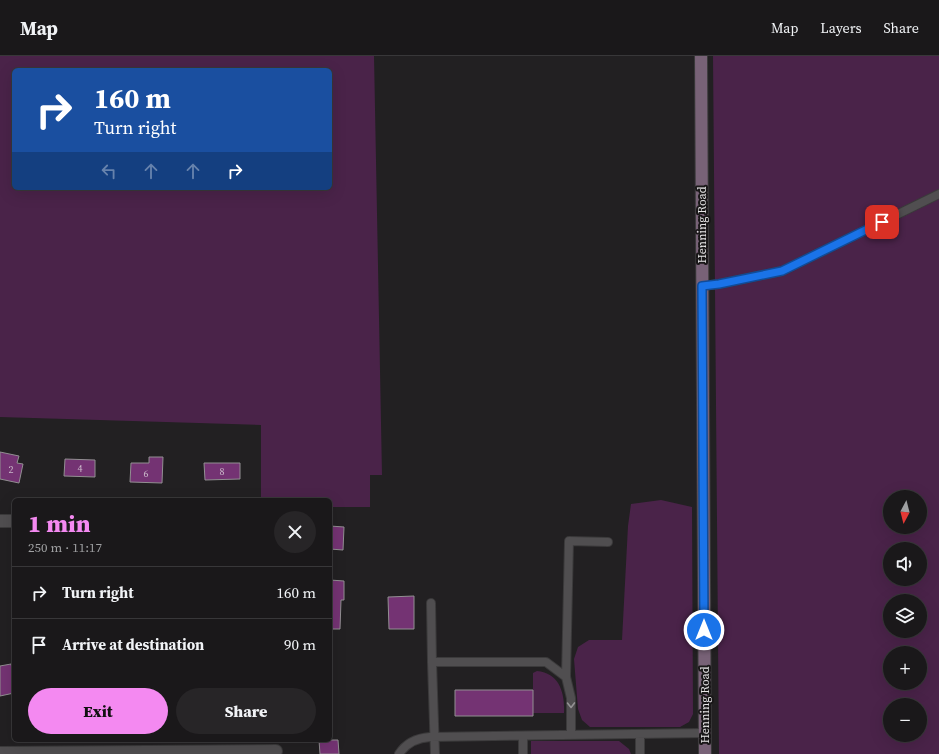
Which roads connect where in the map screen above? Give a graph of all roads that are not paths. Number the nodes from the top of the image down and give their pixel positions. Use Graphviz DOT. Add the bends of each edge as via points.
graph roads {
  1 [pos="701,56"];
  2 [pos="939,194"];
  3 [pos="702,286"];
  4 [pos="0,520"];
  5 [pos="12,521"];
  6 [pos="608,542"];
  7 [pos="431,603"];
  8 [pos="432,662"];
  9 [pos="566,677"];
  10 [pos="705,733"];
  11 [pos="640,734"];
  12 [pos="571,735"];
  13 [pos="523,736"];
  14 [pos="434,737"];
  15 [pos="276,748"];
  16 [pos="0,754"];
  17 [pos="399,754"];
  18 [pos="435,754"];
  19 [pos="523,754"];
  20 [pos="640,754"];
  21 [pos="705,754"];
  1 -- 3 [label="street, Henning Road"];
  2 -- 3 [label="lane" via="782,271"];
  3 -- 10 [label="street, Henning Road"];
  4 -- 5 [label="street"];
  6 -- 9 [label="lane" via="569,541"];
  7 -- 8 [label="lane"];
  8 -- 9 [label="lane" via="546,662"];
  8 -- 14 [label="lane"];
  9 -- 12 [label="lane, one-way" via="571,698"];
  10 -- 11 [label="lane"];
  10 -- 21 [label="street, Henning Road"];
  11 -- 12 [label="lane"];
  11 -- 20 [label="lane"];
  12 -- 13 [label="lane"];
  13 -- 14 [label="lane"];
  13 -- 19 [label="lane"];
  14 -- 17 [label="lane" via="414,740"];
  14 -- 18 [label="lane"];
  15 -- 16 [label="street"];
}
